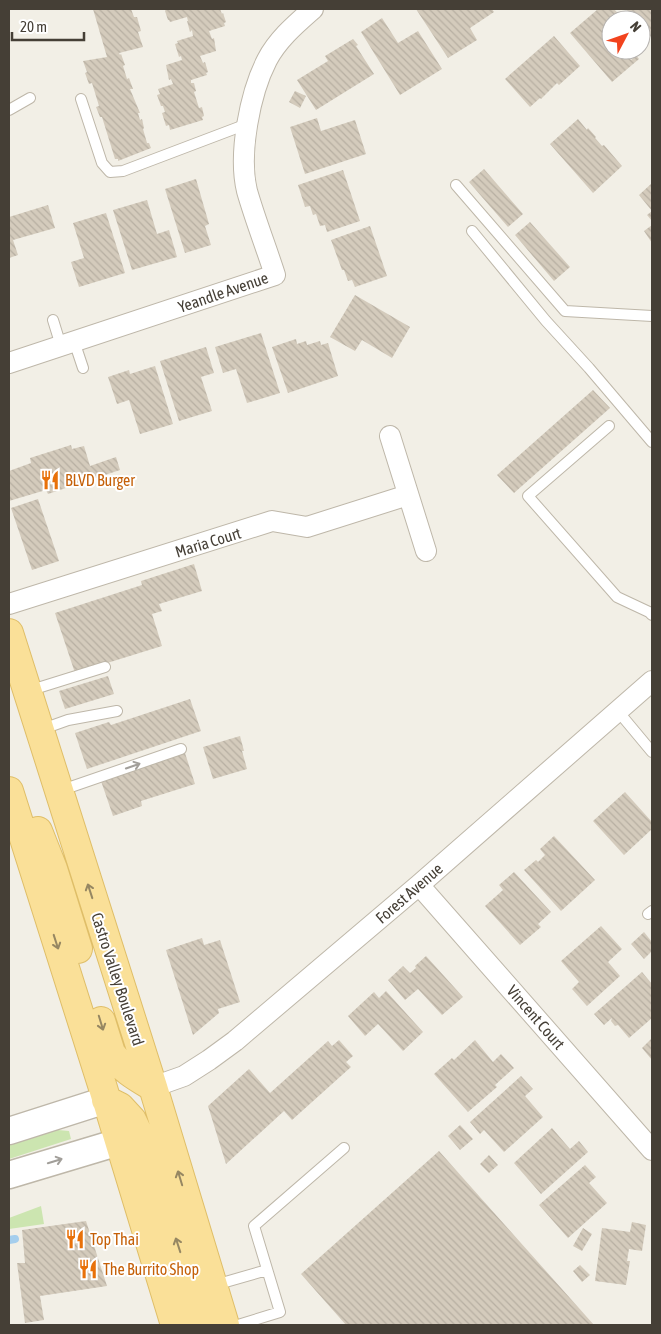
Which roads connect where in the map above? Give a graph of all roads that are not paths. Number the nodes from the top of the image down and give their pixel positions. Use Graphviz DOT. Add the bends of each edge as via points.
graph roads {
  1 [pos="313,9"];
  2 [pos="30,98"];
  3 [pos="81,99"];
  4 [pos="9,110"];
  5 [pos="248,124"];
  6 [pos="456,185"];
  7 [pos="472,231"];
  8 [pos="652,316"];
  9 [pos="53,320"];
  10 [pos="68,344"];
  11 [pos="10,360"];
  12 [pos="83,368"];
  13 [pos="609,426"];
  14 [pos="390,436"];
  15 [pos="652,442"];
  16 [pos="408,495"];
  17 [pos="426,551"];
  18 [pos="9,604"];
  19 [pos="652,615"];
  20 [pos="9,633"];
  21 [pos="105,667"];
  22 [pos="652,681"];
  23 [pos="27,692"];
  24 [pos="618,710"];
  25 [pos="117,711"];
  26 [pos="39,730"];
  27 [pos="181,749"];
  28 [pos="652,752"];
  29 [pos="9,783"];
  30 [pos="9,791"];
  31 [pos="58,791"];
  32 [pos="419,885"];
  33 [pos="153,1087"];
  34 [pos="106,1100"];
  35 [pos="9,1131"];
  36 [pos="119,1142"];
  37 [pos="344,1148"];
  38 [pos="652,1150"];
  39 [pos="9,1175"];
  40 [pos="266,1270"];
  41 [pos="212,1286"];
  42 [pos="174,1325"];
  43 [pos="204,1325"];
  44 [pos="225,1325"];
  45 [pos="238,1325"];
  1 -- 5 [label="street, Yeandle Avenue" via="289,30 268,60"];
  2 -- 4 [label="lane"];
  3 -- 5 [label="lane" via="102,163 110,172 124,171"];
  5 -- 10 [label="street, Yeandle Avenue" via="244,150 247,190 275,275"];
  6 -- 8 [label="lane" via="565,311"];
  7 -- 15 [label="lane"];
  9 -- 10 [label="lane"];
  10 -- 11 [label="street, Yeandle Avenue"];
  10 -- 12 [label="lane"];
  13 -- 19 [label="lane" via="528,496 617,597"];
  14 -- 16 [label="street"];
  16 -- 17 [label="street"];
  16 -- 18 [label="street, Maria Court" via="307,526 272,521"];
  20 -- 23 [label="main road, Castro Valley Boulevard"];
  21 -- 23 [label="lane"];
  22 -- 24 [label="street, Forest Avenue"];
  23 -- 26 [label="main road, Castro Valley Boulevard"];
  24 -- 28 [label="lane"];
  24 -- 32 [label="street, Forest Avenue"];
  25 -- 26 [label="lane" via="68,720"];
  26 -- 31 [label="main road, Castro Valley Boulevard"];
  31 -- 27 [label="lane, one-way"];
  29 -- 33 [label="main road, one-way" via="36,824 53,869 110,1053 124,1070"];
  30 -- 34 [label="main road, one-way"];
  33 -- 31 [label="main road, Castro Valley Boulevard, one-way"];
  32 -- 33 [label="street, Forest Avenue" via="235,1041 184,1076"];
  32 -- 38 [label="street, Vincent Court"];
  41 -- 33 [label="main road, Castro Valley Boulevard, one-way"];
  34 -- 35 [label="street"];
  34 -- 36 [label="main road"];
  43 -- 34 [label="main road, one-way" via="149,1155 132,1120"];
  39 -- 36 [label="street, one-way"];
  36 -- 42 [label="main road"];
  37 -- 40 [label="lane" via="254,1226"];
  40 -- 41 [label="lane"];
  40 -- 45 [label="lane" via="280,1312"];
  41 -- 44 [label="main road, Castro Valley Boulevard"];
}
